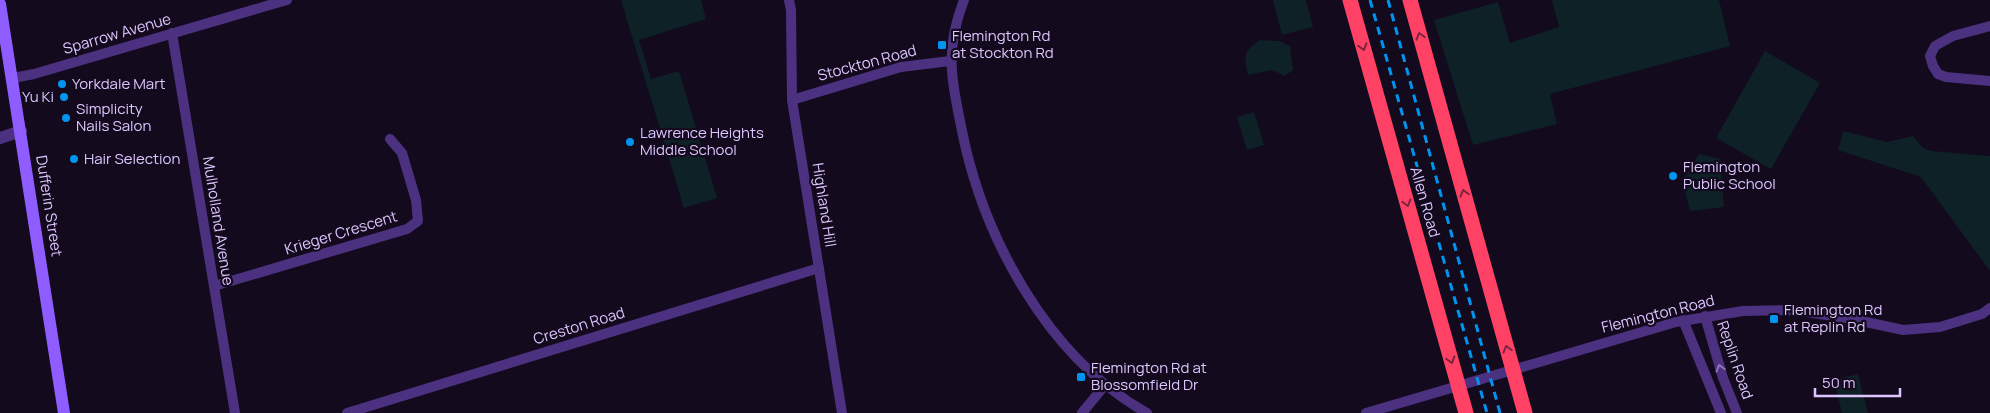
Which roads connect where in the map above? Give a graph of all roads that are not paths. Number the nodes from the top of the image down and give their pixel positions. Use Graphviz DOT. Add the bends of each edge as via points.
graph roads {
  1 [pos="287,0"];
  2 [pos="789,0"];
  3 [pos="964,0"];
  4 [pos="1350,0"];
  5 [pos="1410,0"];
  6 [pos="0,4"];
  7 [pos="1990,26"];
  8 [pos="172,33"];
  9 [pos="950,61"];
  10 [pos="12,78"];
  11 [pos="1990,81"];
  12 [pos="792,100"];
  13 [pos="21,131"];
  14 [pos="0,138"];
  15 [pos="390,139"];
  16 [pos="819,268"];
  17 [pos="214,286"];
  18 [pos="1990,308"];
  19 [pos="1704,316"];
  20 [pos="1683,320"];
  21 [pos="1105,385"];
  22 [pos="64,413"];
  23 [pos="234,413"];
  24 [pos="347,413"];
  25 [pos="842,413"];
  26 [pos="1082,413"];
  27 [pos="1147,413"];
  28 [pos="1366,413"];
  29 [pos="1466,413"];
  30 [pos="1525,413"];
  31 [pos="1721,413"];
  32 [pos="1737,413"];
  1 -- 8 [label="street, Sparrow Avenue"];
  2 -- 12 [label="street, Highland Hill"];
  3 -- 9 [label="street" via="957,19"];
  4 -- 29 [label="highway, Allen Road, one-way"];
  30 -- 5 [label="highway, one-way"];
  6 -- 10 [label="main road, Dufferin Street"];
  7 -- 11 [label="street" via="1954,36 1934,46 1930,56 1938,74"];
  8 -- 10 [label="street, Sparrow Avenue"];
  8 -- 17 [label="street, Mulholland Avenue"];
  9 -- 12 [label="street, Stockton Road" via="902,67"];
  9 -- 21 [label="street" via="968,159 1000,245 1036,308"];
  10 -- 13 [label="main road, Dufferin Street"];
  12 -- 16 [label="street, Highland Hill"];
  13 -- 14 [label="street"];
  13 -- 22 [label="main road, Dufferin Street"];
  15 -- 17 [label="street, Krieger Crescent" via="402,153 416,200 418,221 407,229"];
  16 -- 24 [label="street, Creston Road"];
  16 -- 25 [label="street, Highland Hill"];
  17 -- 23 [label="street, Mulholland Avenue"];
  18 -- 19 [label="street, Flemington Road" via="1982,314 1940,327 1903,330 1794,310"];
  19 -- 20 [label="street, Flemington Road"];
  32 -- 19 [label="street, Replin Road, one-way"];
  20 -- 28 [label="street, Flemington Road"];
  20 -- 31 [label="street, Replin Road"];
  21 -- 26 [label="street"];
  21 -- 27 [label="street"];
}
